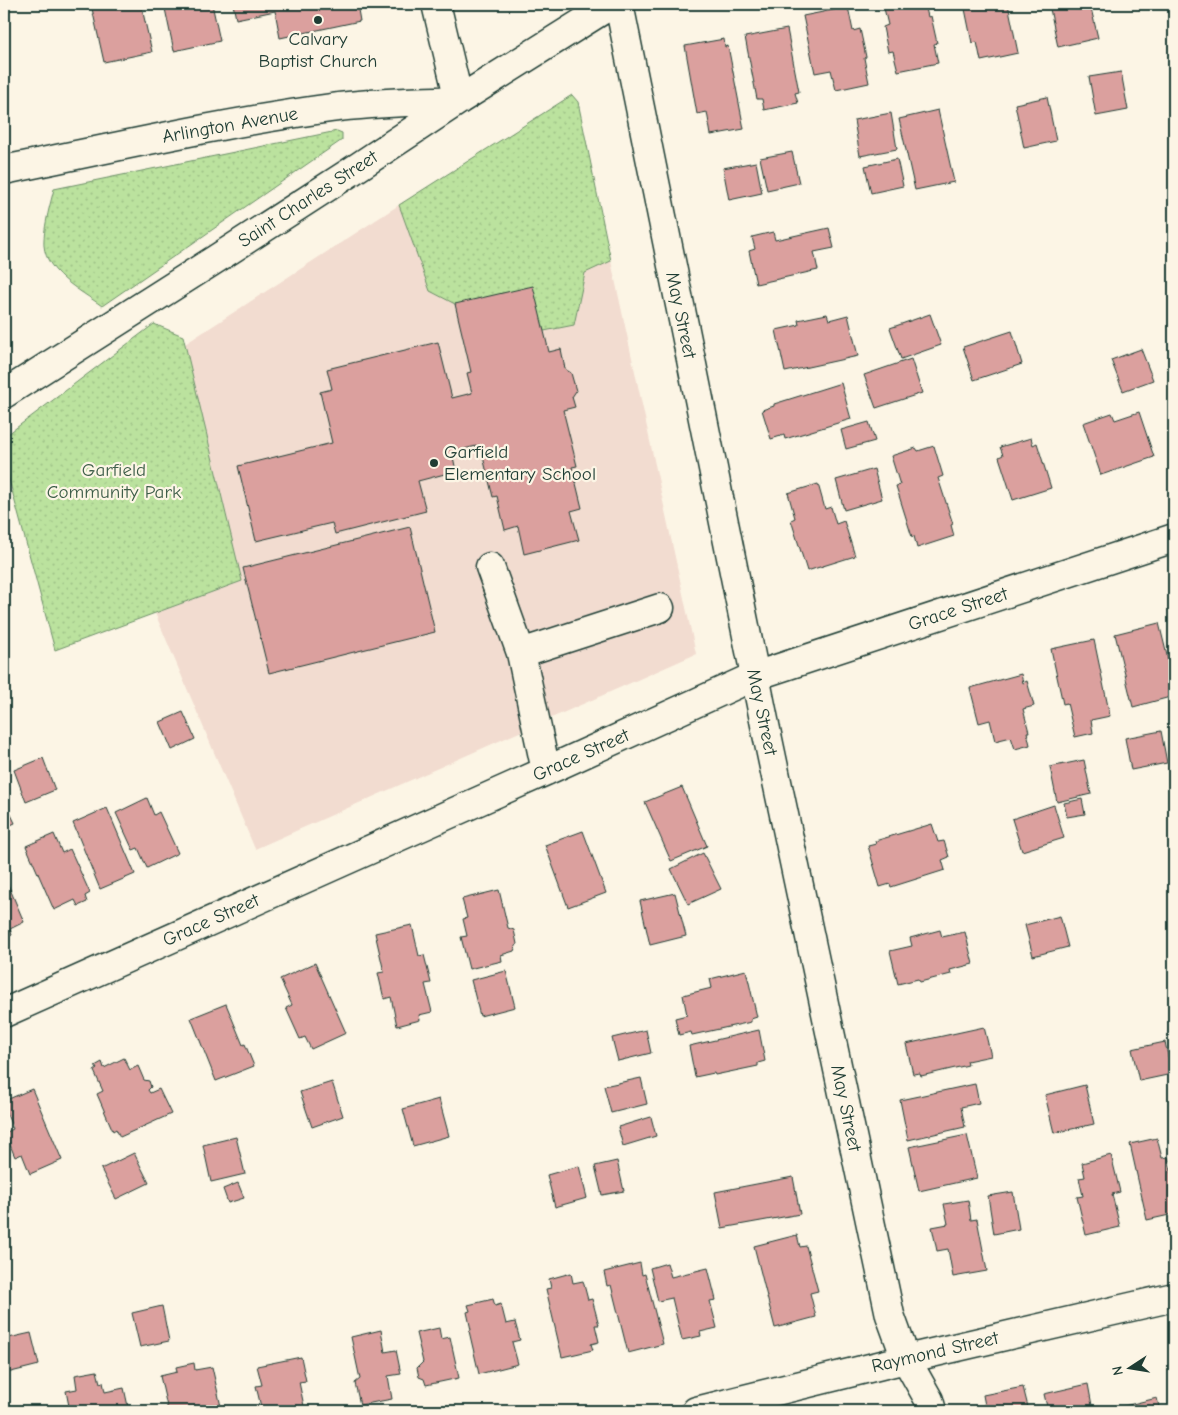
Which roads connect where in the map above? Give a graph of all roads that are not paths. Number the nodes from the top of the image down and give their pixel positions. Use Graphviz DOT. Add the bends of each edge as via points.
graph roads {
  1 [pos="436,4"];
  2 [pos="612,4"];
  3 [pos="619,4"];
  4 [pos="459,100"];
  5 [pos="4,170"];
  6 [pos="4,394"];
  7 [pos="1174,538"];
  8 [pos="490,568"];
  9 [pos="660,608"];
  10 [pos="521,653"];
  11 [pos="755,676"];
  12 [pos="546,771"];
  13 [pos="4,1013"];
  14 [pos="1174,1297"];
  15 [pos="906,1359"];
  16 [pos="696,1411"];
  17 [pos="932,1411"];
  1 -- 4 [label="street"];
  2 -- 4 [label="street, Saint Charles Street"];
  3 -- 11 [label="street, May Street"];
  4 -- 5 [label="street, Arlington Avenue" via="331,108 188,132"];
  4 -- 6 [label="street, Saint Charles Street" via="300,206"];
  7 -- 11 [label="street, Grace Street"];
  8 -- 10 [label="street"];
  9 -- 10 [label="street"];
  10 -- 12 [label="street"];
  11 -- 12 [label="street, Grace Street"];
  11 -- 15 [label="street, May Street" via="890,1316"];
  12 -- 13 [label="street, Grace Street"];
  14 -- 15 [label="street, Raymond Street"];
  15 -- 16 [label="street, Raymond Street"];
  15 -- 17 [label="street, May Street"];
}
